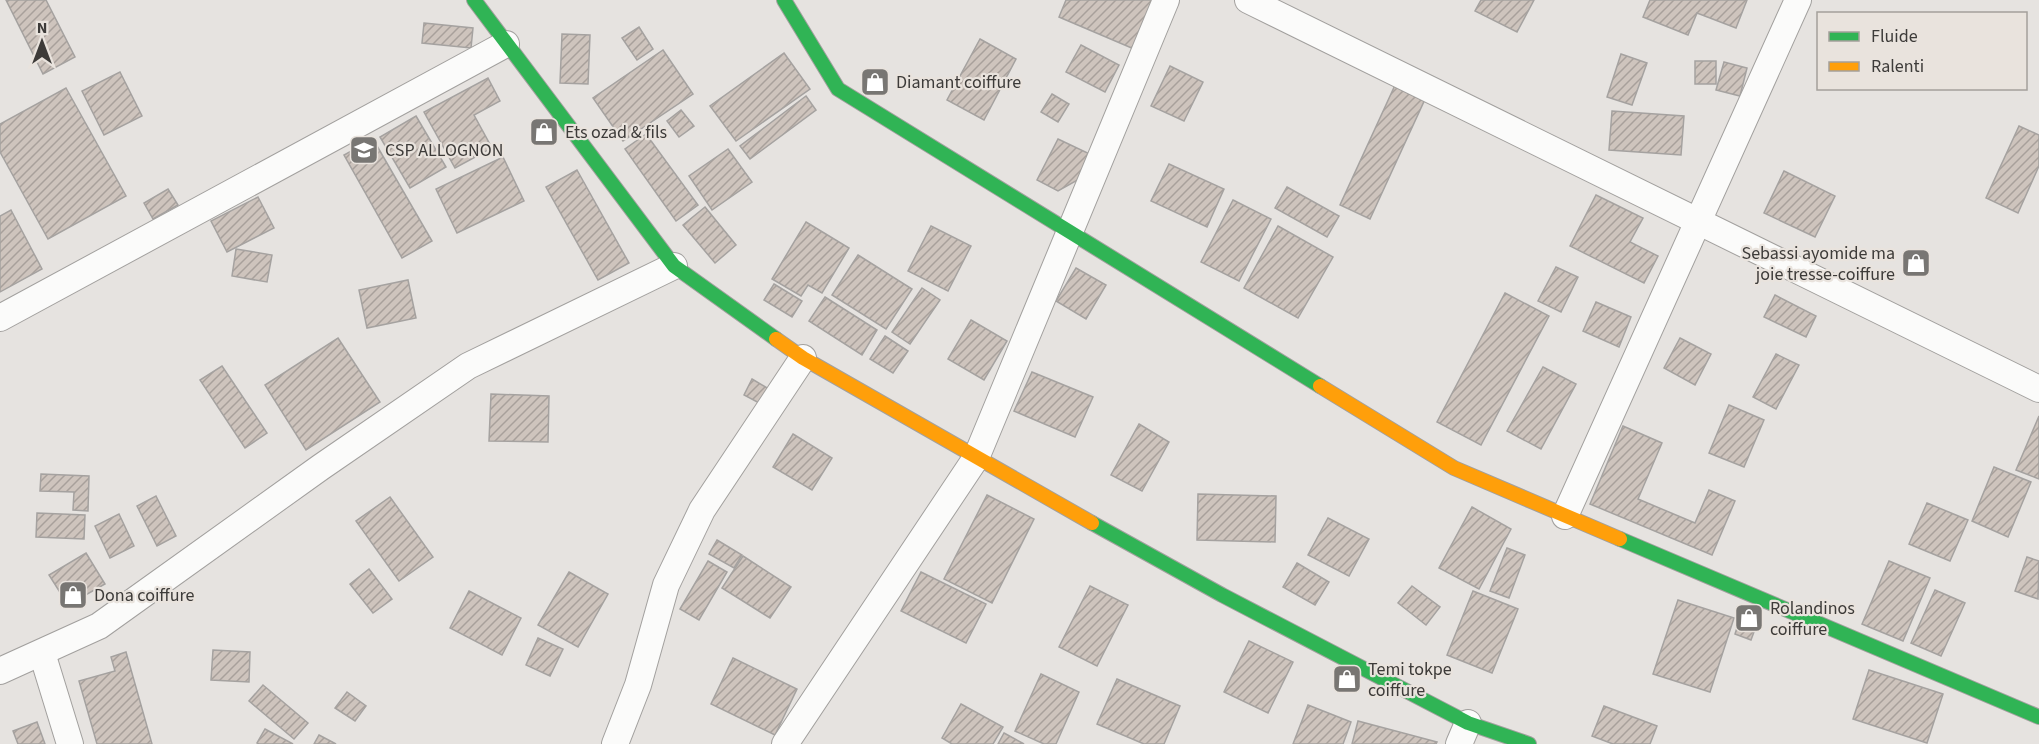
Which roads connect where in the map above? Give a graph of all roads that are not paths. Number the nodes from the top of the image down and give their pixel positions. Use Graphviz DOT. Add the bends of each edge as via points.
graph roads {
  1 [pos="474,0"];
  2 [pos="784,0"];
  3 [pos="1166,0"];
  4 [pos="1248,0"];
  5 [pos="1798,0"];
  6 [pos="506,44"];
  7 [pos="1698,221"];
  8 [pos="1069,231"];
  9 [pos="674,266"];
  10 [pos="0,318"];
  11 [pos="803,358"];
  12 [pos="2039,389"];
  13 [pos="976,458"];
  14 [pos="1565,516"];
  15 [pos="42,653"];
  16 [pos="0,671"];
  17 [pos="2039,717"];
  18 [pos="1463,734"];
  19 [pos="70,744"];
  20 [pos="615,744"];
  21 [pos="785,744"];
  22 [pos="1529,744"];
  1 -- 6 [label="street"];
  2 -- 8 [label="street" via="838,89"];
  3 -- 8 [label="street"];
  4 -- 7 [label="street"];
  5 -- 7 [label="street"];
  6 -- 9 [label="street"];
  6 -- 10 [label="street"];
  7 -- 12 [label="street"];
  7 -- 14 [label="street"];
  8 -- 13 [label="street"];
  8 -- 14 [label="street" via="1454,468"];
  9 -- 11 [label="street"];
  9 -- 15 [label="street" via="468,366 99,626"];
  11 -- 13 [label="street"];
  11 -- 20 [label="street" via="702,510 666,585 638,685"];
  13 -- 18 [label="street"];
  13 -- 21 [label="street"];
  14 -- 17 [label="street"];
  15 -- 16 [label="street"];
  15 -- 19 [label="street"];
  18 -- 22 [label="street"];
}
